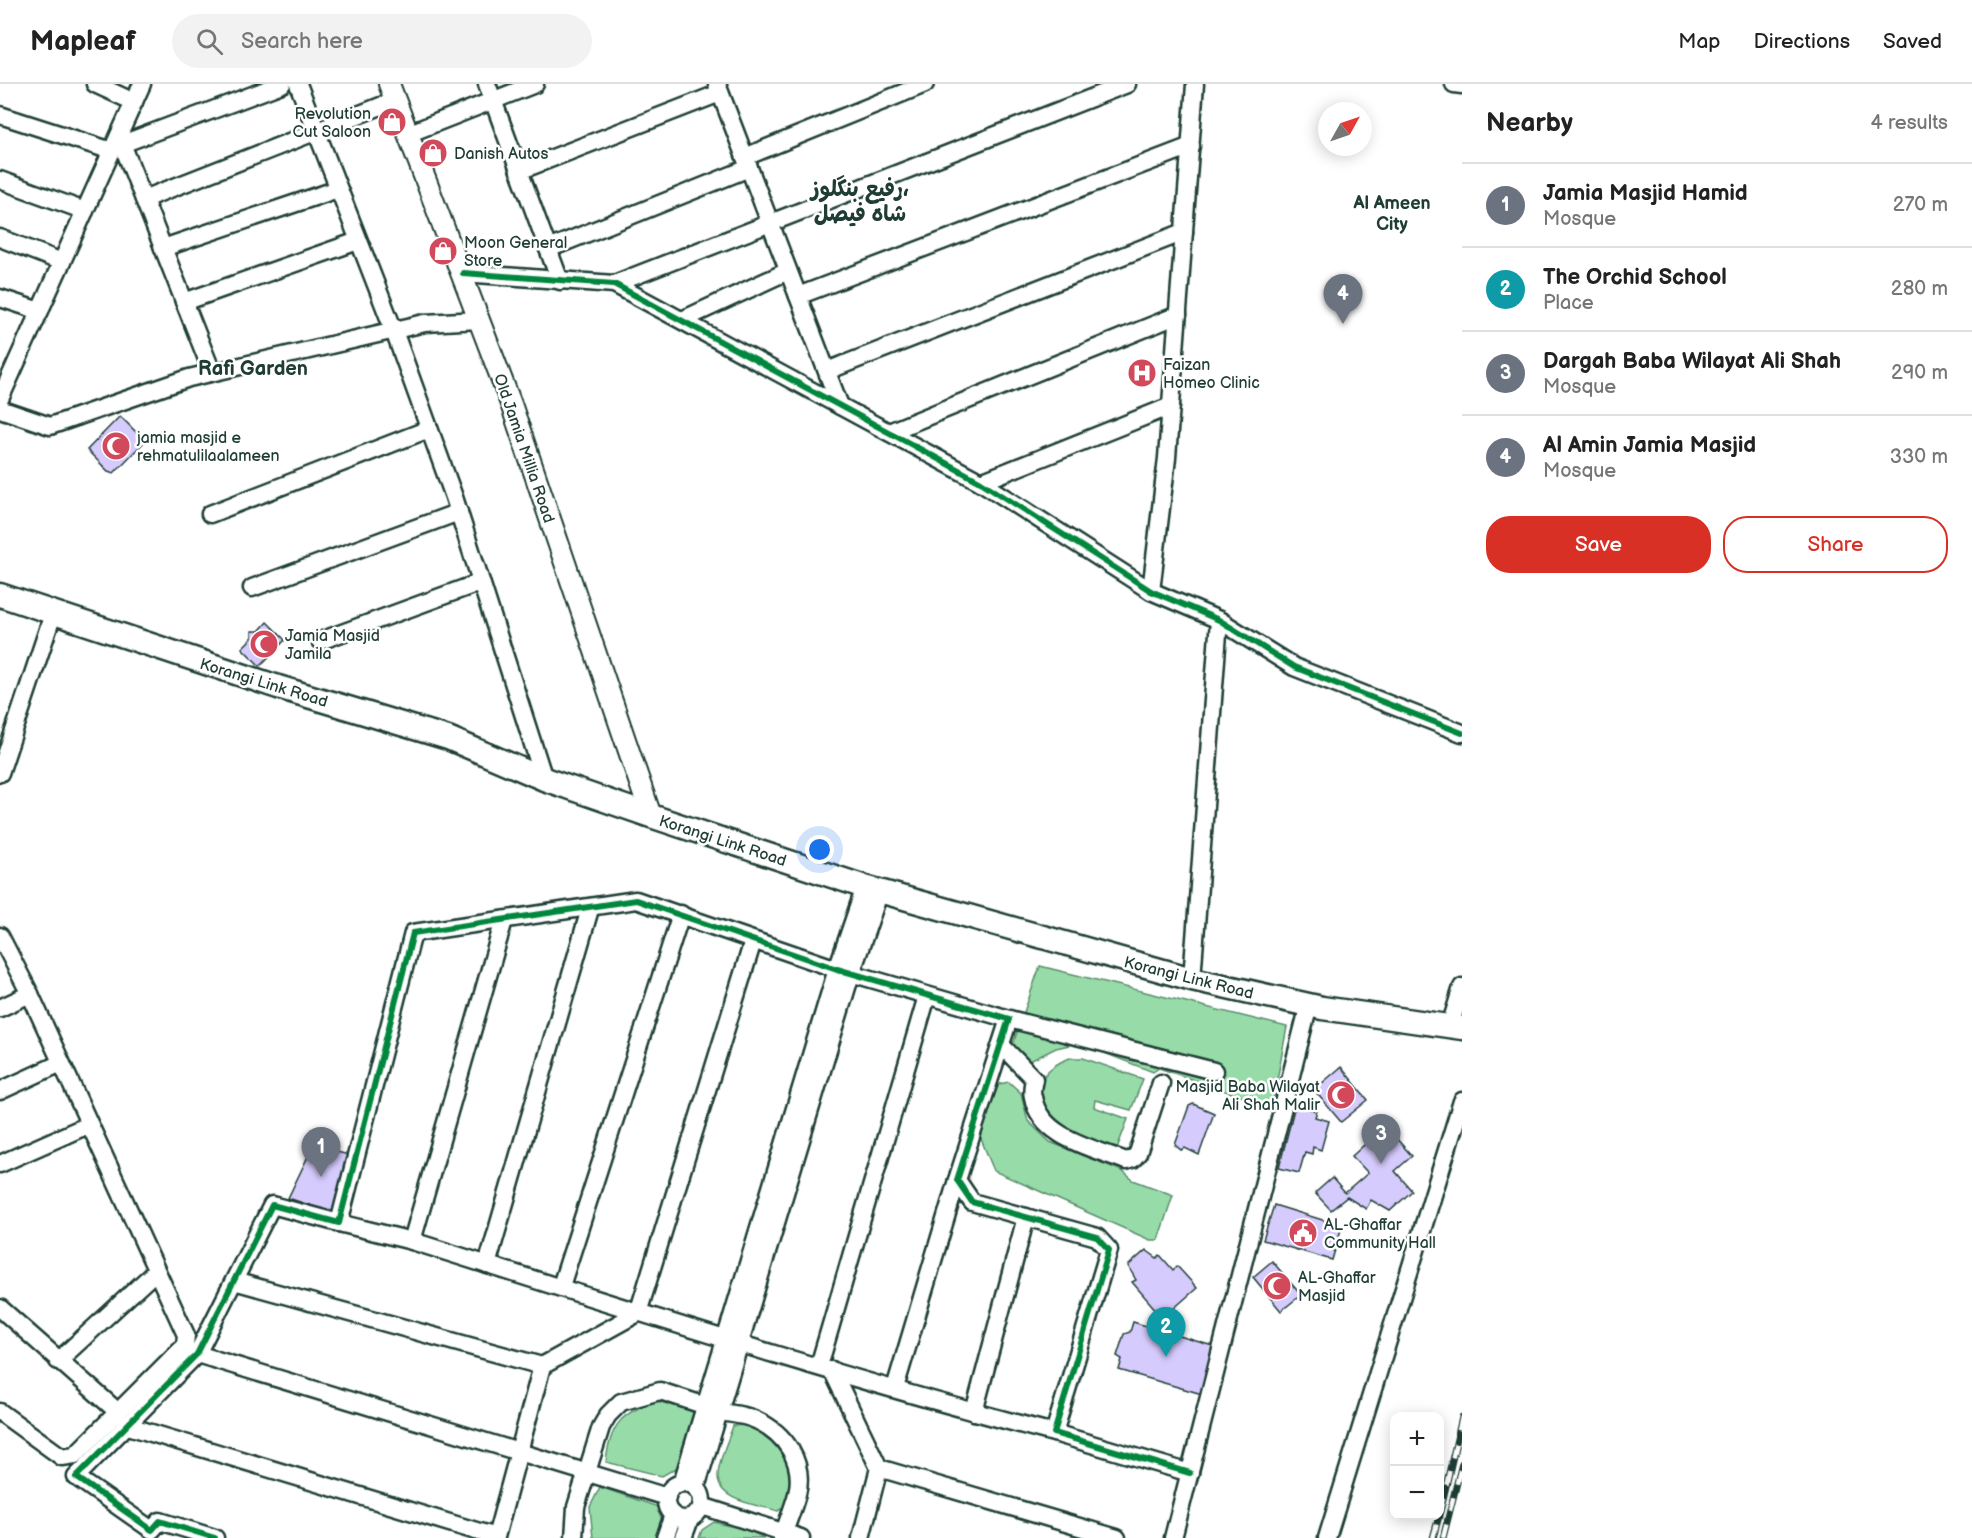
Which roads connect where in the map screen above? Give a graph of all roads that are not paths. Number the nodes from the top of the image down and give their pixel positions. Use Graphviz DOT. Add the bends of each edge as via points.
graph roads {
  1 [pos="95,84"];
  2 [pos="142,84"];
  3 [pos="282,84"];
  4 [pos="298,84"];
  5 [pos="535,84"];
  6 [pos="925,84"];
  7 [pos="1127,84"];
  8 [pos="1195,84"];
  9 [pos="1454,84"];
  10 [pos="1462,85"];
  11 [pos="719,89"];
  12 [pos="393,92"];
  13 [pos="490,92"];
  14 [pos="134,102"];
  15 [pos="0,115"];
  16 [pos="316,132"];
  17 [pos="410,133"];
  18 [pos="118,143"];
  19 [pos="1191,146"];
  20 [pos="747,163"];
  21 [pos="519,171"];
  22 [pos="0,180"];
  23 [pos="338,189"];
  24 [pos="144,200"];
  25 [pos="85,211"];
  26 [pos="770,222"];
  27 [pos="1184,232"];
  28 [pos="0,238"];
  29 [pos="358,241"];
  30 [pos="163,248"];
  31 [pos="548,249"];
  32 [pos="62,262"];
  33 [pos="788,271"];
  34 [pos="463,273"];
  35 [pos="560,281"];
  36 [pos="614,284"];
  37 [pos="798,296"];
  38 [pos="0,298"];
  39 [pos="184,302"];
  40 [pos="40,311"];
  41 [pos="1178,315"];
  42 [pos="479,320"];
  43 [pos="682,320"];
  44 [pos="394,330"];
  45 [pos="827,371"];
  46 [pos="212,372"];
  47 [pos="0,399"];
  48 [pos="840,406"];
  49 [pos="1171,406"];
  50 [pos="0,409"];
  51 [pos="429,429"];
  52 [pos="889,432"];
  53 [pos="981,482"];
  54 [pos="459,512"];
  55 [pos="210,514"];
  56 [pos="481,582"];
  57 [pos="252,588"];
  58 [pos="1151,591"];
  59 [pos="0,596"];
  60 [pos="53,614"];
  61 [pos="1219,620"];
  62 [pos="320,641"];
  63 [pos="1462,733"];
  64 [pos="0,773"];
  65 [pos="544,779"];
  66 [pos="651,816"];
  67 [pos="873,889"];
  68 [pos="590,909"];
  69 [pos="681,914"];
  70 [pos="504,920"];
  71 [pos="0,936"];
  72 [pos="753,941"];
  73 [pos="844,971"];
  74 [pos="1192,979"];
  75 [pos="1462,987"];
  76 [pos="30,994"];
  77 [pos="927,996"];
  78 [pos="1309,1005"];
  79 [pos="0,1008"];
  80 [pos="1009,1019"];
  81 [pos="1456,1027"];
  82 [pos="1001,1045"];
  83 [pos="61,1063"];
  84 [pos="1214,1071"];
  85 [pos="1161,1083"];
  86 [pos="0,1091"];
  87 [pos="1462,1101"];
  88 [pos="88,1125"];
  89 [pos="0,1164"];
  90 [pos="957,1180"];
  91 [pos="1026,1217"];
  92 [pos="339,1223"];
  93 [pos="412,1241"];
  94 [pos="487,1265"];
  95 [pos="155,1272"];
  96 [pos="234,1281"];
  97 [pos="561,1286"];
  98 [pos="0,1308"];
  99 [pos="638,1312"];
  100 [pos="734,1343"];
  101 [pos="197,1354"];
  102 [pos="58,1361"];
  103 [pos="542,1366"];
  104 [pos="825,1368"];
  105 [pos="895,1388"];
  106 [pos="713,1409"];
  107 [pos="0,1412"];
  108 [pos="974,1412"];
  109 [pos="122,1419"];
  110 [pos="1054,1433"];
  111 [pos="518,1452"];
  112 [pos="879,1468"];
  113 [pos="586,1472"];
  114 [pos="1190,1473"];
  115 [pos="689,1485"];
  116 [pos="667,1497"];
  117 [pos="702,1506"];
  118 [pos="681,1517"];
  119 [pos="158,1534"];
  120 [pos="783,1535"];
  121 [pos="496,1537"];
  122 [pos="215,1538"];
  123 [pos="574,1538"];
  124 [pos="665,1538"];
  125 [pos="683,1538"];
  126 [pos="801,1538"];
  127 [pos="861,1538"];
  128 [pos="1117,1538"];
  129 [pos="1173,1538"];
  130 [pos="1327,1538"];
  1 -- 14 [label="street"];
  2 -- 14 [label="street"];
  3 -- 18 [label="street"];
  4 -- 16 [label="street"];
  5 -- 13 [label="street"];
  6 -- 20 [label="street"];
  7 -- 26 [label="street"];
  8 -- 19 [label="street"];
  9 -- 10 [label="street"];
  11 -- 20 [label="street"];
  11 -- 21 [label="street"];
  12 -- 16 [label="street"];
  12 -- 17 [label="street, Old Jamia Millia Road"];
  13 -- 17 [label="street"];
  13 -- 21 [label="street"];
  14 -- 18 [label="street"];
  15 -- 18 [label="street"];
  16 -- 23 [label="street"];
  16 -- 24 [label="street"];
  17 -- 34 [label="street, Old Jamia Millia Road"];
  18 -- 24 [label="street"];
  18 -- 25 [label="street"];
  19 -- 27 [label="street"];
  19 -- 37 [label="street"];
  20 -- 26 [label="street"];
  20 -- 31 [label="street"];
  21 -- 31 [label="street"];
  22 -- 25 [label="street"];
  23 -- 29 [label="street"];
  23 -- 30 [label="street"];
  24 -- 30 [label="street"];
  25 -- 32 [label="street"];
  26 -- 33 [label="street"];
  26 -- 36 [label="street"];
  27 -- 41 [label="street"];
  27 -- 45 [label="street"];
  28 -- 32 [label="street"];
  29 -- 39 [label="street"];
  29 -- 44 [label="street"];
  30 -- 39 [label="street"];
  31 -- 35 [label="street"];
  32 -- 40 [label="street"];
  33 -- 37 [label="street"];
  33 -- 43 [label="street"];
  34 -- 35 [label="street"];
  34 -- 42 [label="street, Old Jamia Millia Road"];
  35 -- 36 [label="street"];
  36 -- 43 [label="street"];
  37 -- 45 [label="street"];
  38 -- 40 [label="street"];
  39 -- 46 [label="street"];
  40 -- 47 [label="street"];
  41 -- 49 [label="street"];
  41 -- 52 [label="street"];
  42 -- 44 [label="street" via="424,323"];
  42 -- 66 [label="street, Old Jamia Millia Road"];
  43 -- 48 [label="street"];
  44 -- 46 [label="street"];
  44 -- 51 [label="street"];
  45 -- 48 [label="street"];
  46 -- 50 [label="street" via="50,426"];
  48 -- 52 [label="street"];
  49 -- 53 [label="street"];
  49 -- 58 [label="street"];
  51 -- 54 [label="street"];
  51 -- 55 [label="street"];
  52 -- 53 [label="street"];
  53 -- 58 [label="street"];
  54 -- 56 [label="street"];
  54 -- 57 [label="street"];
  56 -- 62 [label="street"];
  56 -- 65 [label="street"];
  58 -- 61 [label="street"];
  59 -- 60 [label="main road, Korangi Link Road"];
  60 -- 64 [label="street"];
  60 -- 65 [label="main road, Korangi Link Road" via="448,738"];
  61 -- 63 [label="street" via="1294,667"];
  61 -- 74 [label="street"];
  65 -- 66 [label="main road, Korangi Link Road"];
  66 -- 67 [label="main road, Korangi Link Road"];
  67 -- 73 [label="street"];
  67 -- 74 [label="main road, Korangi Link Road"];
  68 -- 69 [label="street" via="636,900"];
  68 -- 70 [label="street"];
  68 -- 94 [label="street"];
  69 -- 72 [label="street"];
  69 -- 97 [label="street"];
  70 -- 92 [label="street" via="413,933"];
  70 -- 93 [label="street"];
  71 -- 76 [label="street"];
  72 -- 73 [label="street"];
  72 -- 99 [label="street"];
  73 -- 77 [label="street"];
  73 -- 100 [label="street"];
  74 -- 78 [label="main road, Korangi Link Road"];
  75 -- 81 [label="street"];
  76 -- 79 [label="street"];
  76 -- 83 [label="street"];
  77 -- 80 [label="street"];
  77 -- 104 [label="street"];
  78 -- 81 [label="main road, Korangi Link Road"];
  78 -- 114 [label="street"];
  80 -- 82 [label="street"];
  80 -- 84 [label="street"];
  82 -- 85 [label="street" via="1034,1078 1033,1098 1044,1123 1066,1137 1126,1161 1138,1153"];
  82 -- 90 [label="street"];
  83 -- 86 [label="street"];
  83 -- 88 [label="street"];
  87 -- 130 [label="street"];
  88 -- 89 [label="street"];
  88 -- 95 [label="street"];
  90 -- 91 [label="street" via="972,1202"];
  90 -- 105 [label="street"];
  91 -- 108 [label="street"];
  91 -- 110 [label="street" via="1097,1237 1109,1250"];
  92 -- 93 [label="street"];
  92 -- 96 [label="street" via="272,1205"];
  93 -- 94 [label="street"];
  94 -- 97 [label="street"];
  95 -- 102 [label="street"];
  95 -- 109 [label="street" via="186,1335 185,1345"];
  96 -- 101 [label="street"];
  96 -- 103 [label="street"];
  97 -- 99 [label="street"];
  98 -- 102 [label="street"];
  99 -- 100 [label="street"];
  99 -- 103 [label="street"];
  100 -- 104 [label="street"];
  100 -- 106 [label="street"];
  101 -- 109 [label="street"];
  101 -- 111 [label="street"];
  102 -- 109 [label="street"];
  103 -- 111 [label="street"];
  104 -- 105 [label="street"];
  104 -- 112 [label="street"];
  105 -- 108 [label="street"];
  106 -- 113 [label="street" via="660,1390 621,1402 601,1427"];
  106 -- 115 [label="street"];
  106 -- 120 [label="street" via="754,1419 774,1430 792,1451 799,1472 798,1493"];
  107 -- 109 [label="street" via="62,1457 75,1455"];
  108 -- 110 [label="street"];
  109 -- 119 [label="street" via="76,1477"];
  109 -- 121 [label="street"];
  110 -- 114 [label="street"];
  111 -- 113 [label="street"];
  111 -- 121 [label="street"];
  112 -- 127 [label="street"];
  112 -- 128 [label="street"];
  113 -- 116 [label="street"];
  113 -- 123 [label="street" via="576,1508"];
  114 -- 129 [label="street"];
  115 -- 116 [label="street" via="670,1491"];
  115 -- 117 [label="street" via="700,1493"];
  116 -- 118 [label="street" via="669,1510"];
  117 -- 118 [label="street"];
  117 -- 120 [label="street"];
  118 -- 124 [label="street"];
  118 -- 125 [label="street"];
  119 -- 122 [label="street" via="160,1521"];
  120 -- 126 [label="street"];
}
